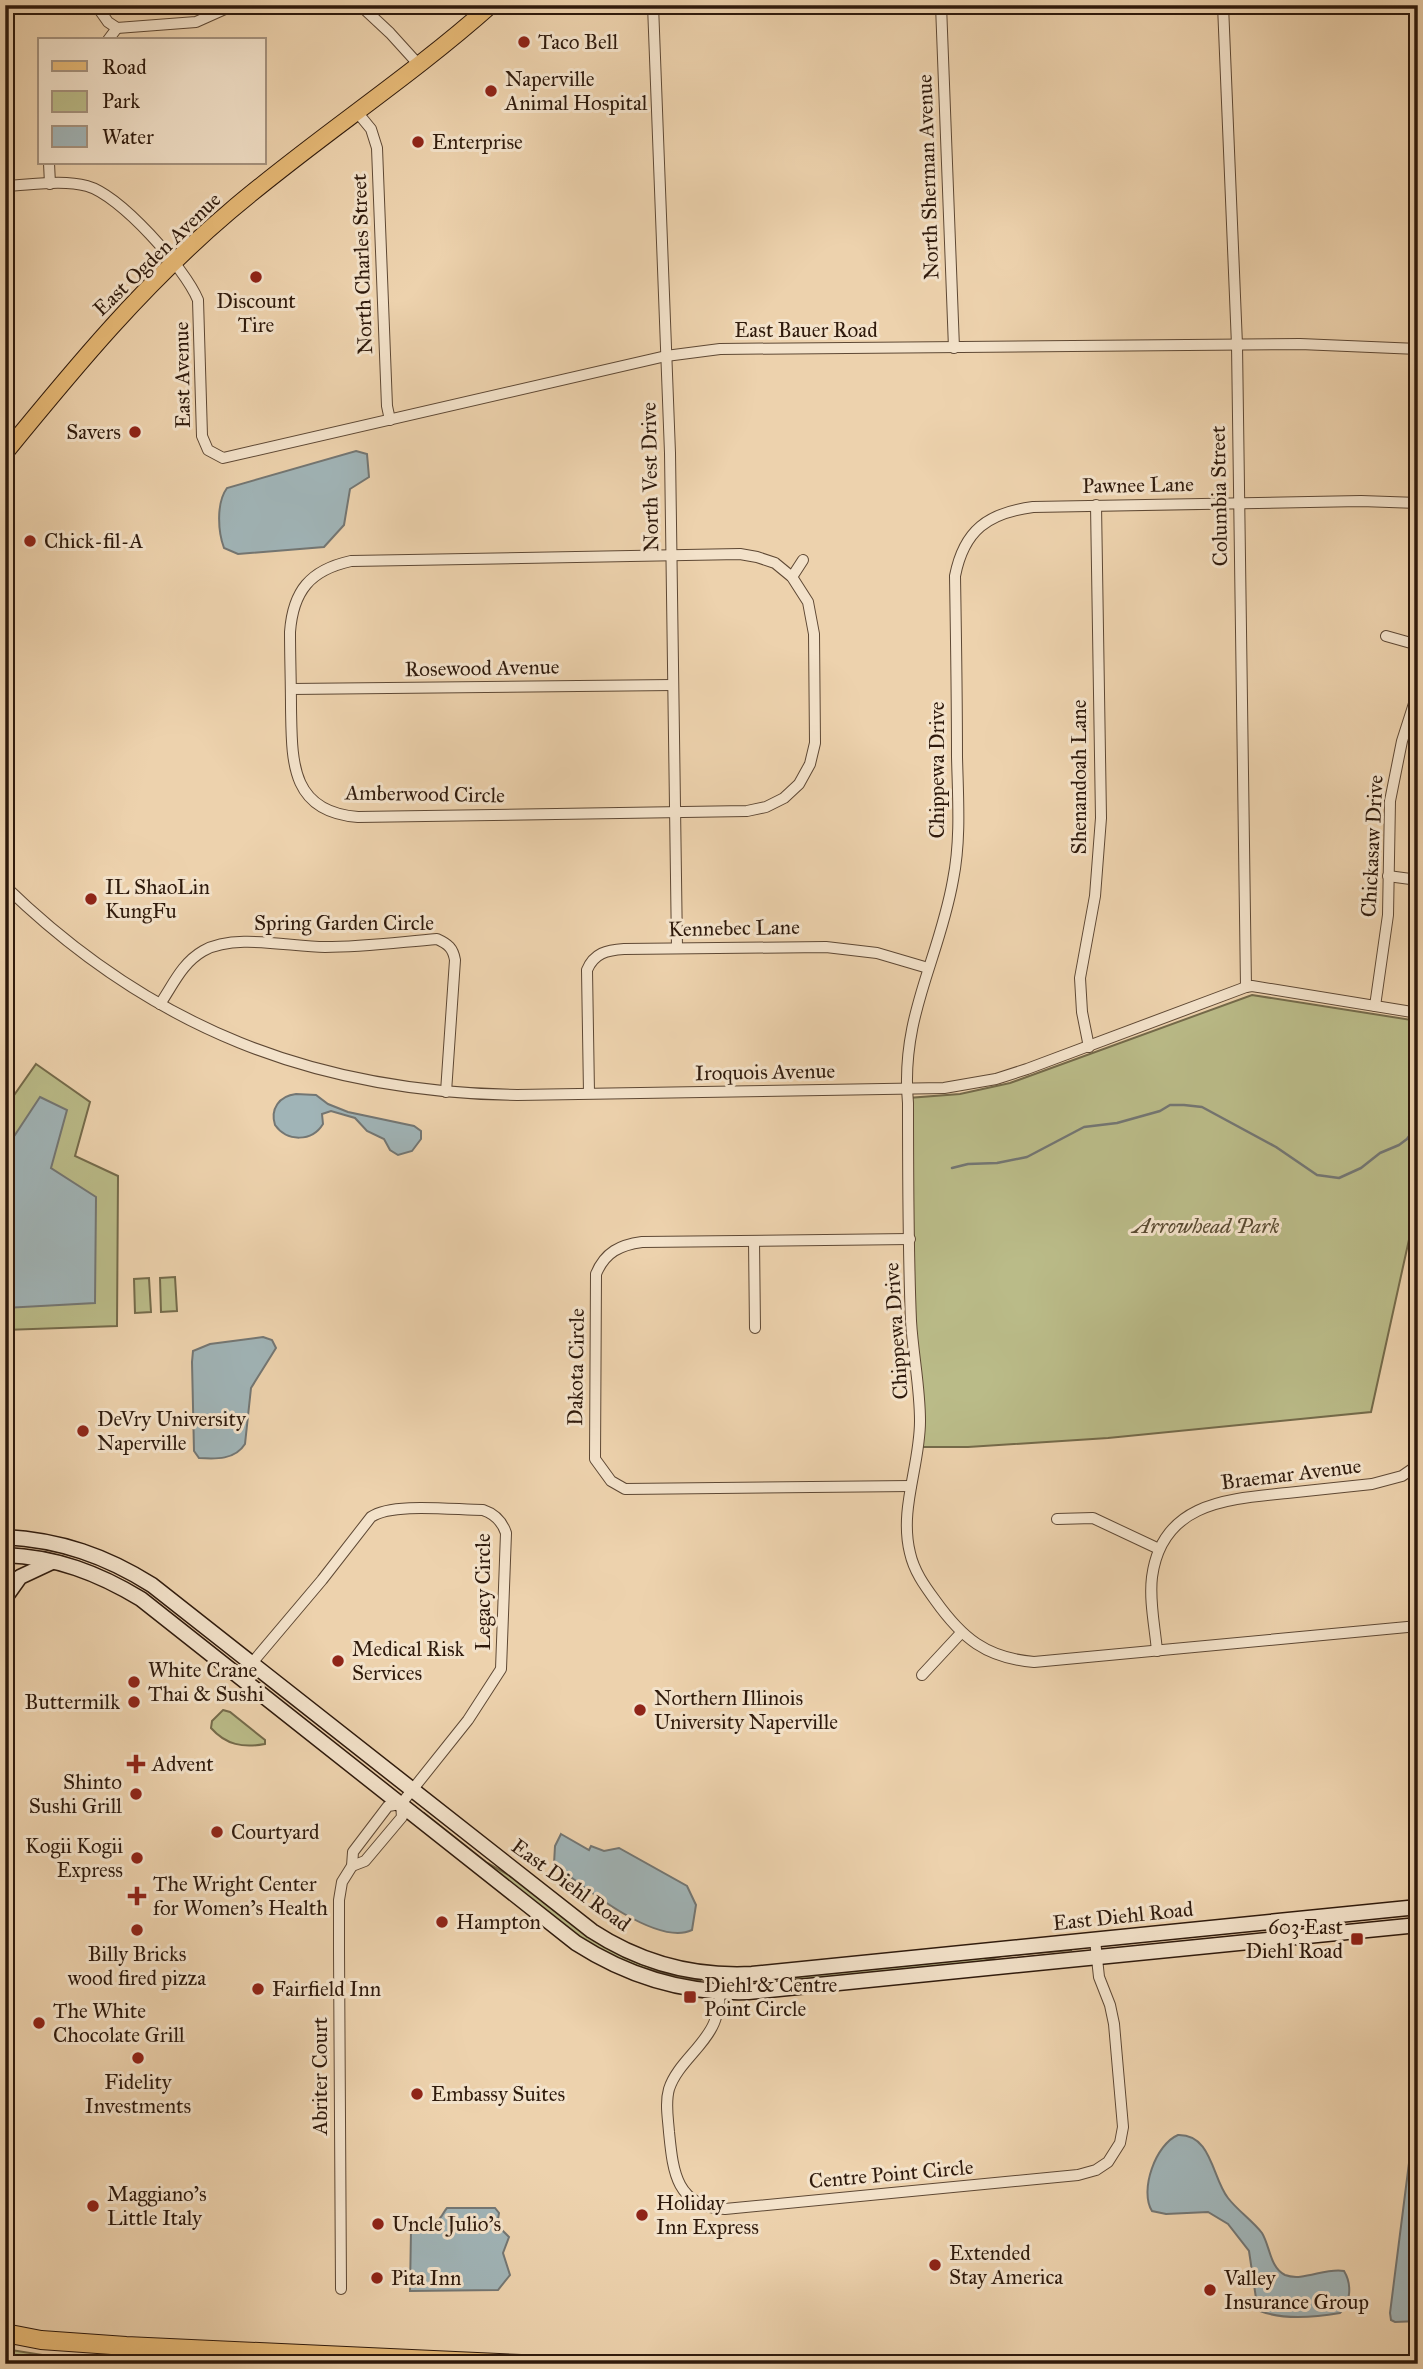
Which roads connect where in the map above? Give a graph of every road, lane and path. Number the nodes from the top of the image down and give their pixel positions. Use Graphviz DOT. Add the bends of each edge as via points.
graph roads {
  1 [pos="96,5"];
  2 [pos="234,5"];
  3 [pos="360,5"];
  4 [pos="491,5"];
  5 [pos="653,5"];
  6 [pos="941,5"];
  7 [pos="1223,5"];
  8 [pos="117,28"];
  9 [pos="110,38"];
  10 [pos="419,65"];
  11 [pos="357,112"];
  12 [pos="49,164"];
  13 [pos="50,184"];
  14 [pos="5,186"];
  15 [pos="173,262"];
  16 [pos="1237,345"];
  17 [pos="954,348"];
  18 [pos="1418,349"];
  19 [pos="667,356"];
  20 [pos="390,420"];
  21 [pos="208,450"];
  22 [pos="5,453"];
  23 [pos="1238,503"];
  24 [pos="1418,503"];
  25 [pos="1096,505"];
  26 [pos="961,552"];
  27 [pos="671,555"];
  28 [pos="803,560"];
  29 [pos="792,577"];
  30 [pos="1386,636"];
  31 [pos="1418,645"];
  32 [pos="673,685"];
  33 [pos="291,690"];
  34 [pos="1418,691"];
  35 [pos="1413,724"];
  36 [pos="676,812"];
  37 [pos="1388,876"];
  38 [pos="1418,880"];
  39 [pos="5,886"];
  40 [pos="677,948"];
  41 [pos="928,968"];
  42 [pos="1245,987"];
  43 [pos="160,1004"];
  44 [pos="1375,1006"];
  45 [pos="1418,1013"];
  46 [pos="1089,1046"];
  47 [pos="907,1090"];
  48 [pos="446,1092"];
  49 [pos="589,1093"];
  50 [pos="910,1238"];
  51 [pos="754,1241"];
  52 [pos="755,1328"];
  53 [pos="1418,1465"];
  54 [pos="911,1486"];
  55 [pos="1057,1519"];
  56 [pos="5,1537"];
  57 [pos="1159,1549"];
  58 [pos="5,1555"];
  59 [pos="55,1561"];
  60 [pos="5,1598"];
  61 [pos="1418,1626"];
  62 [pos="961,1633"];
  63 [pos="1157,1651"];
  64 [pos="252,1663"];
  65 [pos="922,1675"];
  66 [pos="411,1790"];
  67 [pos="401,1804"];
  68 [pos="352,1866"];
  69 [pos="1418,1908"];
  70 [pos="1418,1926"];
  71 [pos="1096,1940"];
  72 [pos="1097,1957"];
  73 [pos="722,1975"];
  74 [pos="720,1992"];
  75 [pos="341,2290"];
  76 [pos="5,2333"];
  77 [pos="521,2364"];
  1 -- 8 [label="street"];
  2 -- 8 [label="street" via="196,22"];
  3 -- 10 [label="street"];
  4 -- 10 [label="main road, East Ogden Avenue"];
  5 -- 19 [label="street, North Vest Drive"];
  6 -- 17 [label="street, North Sherman Avenue"];
  7 -- 16 [label="street, Columbia Street"];
  8 -- 9 [label="street"];
  10 -- 11 [label="main road, East Ogden Avenue"];
  11 -- 15 [label="main road, East Ogden Avenue"];
  11 -- 20 [label="street, North Charles Street" via="373,132 377,148"];
  12 -- 13 [label="street"];
  13 -- 14 [label="street, East Avenue"];
  13 -- 15 [label="street, East Avenue" via="78,184 109,195"];
  15 -- 21 [label="street, East Avenue" via="190,282 200,309 202,436"];
  15 -- 22 [label="main road, East Ogden Avenue" via="118,317"];
  16 -- 17 [label="street, East Bauer Road"];
  16 -- 18 [label="street, East Bauer Road"];
  16 -- 23 [label="street, Columbia Street"];
  17 -- 19 [label="street, East Bauer Road" via="720,349"];
  19 -- 20 [label="street, East Bauer Road"];
  19 -- 27 [label="street, North Vest Drive"];
  20 -- 21 [label="street, East Bauer Road" via="232,457"];
  23 -- 24 [label="street, Pawnee Lane"];
  23 -- 25 [label="street, Pawnee Lane"];
  23 -- 42 [label="street, Columbia Street"];
  25 -- 26 [label="street, Pawnee Lane" via="1004,512 990,518"];
  25 -- 46 [label="street, Shenandoah Lane" via="1101,818 1080,993"];
  26 -- 41 [label="street, Chippewa Drive" via="955,576 956,857 945,916"];
  27 -- 29 [label="street, Amberwood Circle" via="757,557 775,563"];
  27 -- 32 [label="street, North Vest Drive"];
  27 -- 33 [label="street, Amberwood Circle" via="336,564 312,578 294,603"];
  28 -- 29 [label="street"];
  29 -- 36 [label="street, Amberwood Circle" via="808,602 814,634 815,743 810,764 799,784 766,807"];
  30 -- 31 [label="street"];
  32 -- 33 [label="street, Rosewood Avenue"];
  32 -- 36 [label="street, North Vest Drive"];
  33 -- 36 [label="street, Amberwood Circle" via="295,771 307,794 329,810 358,817"];
  34 -- 35 [label="street, Chickasaw Drive"];
  35 -- 37 [label="street, Chickasaw Drive" via="1396,762"];
  36 -- 40 [label="street, North Vest Drive"];
  37 -- 38 [label="street"];
  37 -- 44 [label="street, Chickasaw Drive" via="1385,947"];
  39 -- 43 [label="street, Iroquois Avenue" via="76,950"];
  40 -- 41 [label="street, Kennebec Lane" via="826,947 877,953"];
  40 -- 49 [label="street, Kennebec Lane" via="610,950 595,957 587,970"];
  41 -- 47 [label="street, Chippewa Drive" via="911,1025"];
  42 -- 44 [label="street, Iroquois Avenue"];
  42 -- 46 [label="street, Iroquois Avenue"];
  43 -- 48 [label="street, Iroquois Avenue" via="226,1038 284,1059 365,1081"];
  43 -- 48 [label="street, Spring Garden Circle" via="188,962 214,946 336,947 438,939 452,949 455,960"];
  44 -- 45 [label="street, Iroquois Avenue"];
  46 -- 47 [label="street, Iroquois Avenue" via="996,1079"];
  47 -- 49 [label="street, Iroquois Avenue"];
  47 -- 50 [label="street, Chippewa Drive"];
  48 -- 49 [label="street, Iroquois Avenue"];
  50 -- 51 [label="street, Dakota Circle"];
  50 -- 54 [label="street, Chippewa Drive" via="911,1323 920,1424"];
  51 -- 52 [label="street"];
  51 -- 54 [label="street, Dakota Circle" via="642,1242 615,1249 600,1265 596,1274 597,1465 611,1482 625,1489"];
  53 -- 57 [label="street, Braemar Avenue" via="1402,1476 1372,1484 1211,1504 1180,1524"];
  54 -- 62 [label="street, Chippewa Drive" via="910,1554 924,1585"];
  55 -- 57 [label="street" via="1093,1518"];
  56 -- 64 [label="street, East Diehl Road" via="72,1547 116,1563 152,1585"];
  57 -- 63 [label="street, Braemar Avenue" via="1151,1590"];
  58 -- 59 [label="street, East Diehl Road"];
  59 -- 60 [label="street" via="24,1574"];
  59 -- 67 [label="street, East Diehl Road" via="100,1576 141,1599"];
  61 -- 63 [label="street, Chippewa Drive"];
  62 -- 63 [label="street, Chippewa Drive" via="993,1653 1034,1662"];
  62 -- 65 [label="street"];
  64 -- 66 [label="street, East Diehl Road"];
  64 -- 66 [label="street, Legacy Circle" via="370,1517 393,1508 483,1510 497,1517 506,1533 501,1669 468,1720"];
  66 -- 67 [label="street, Abriter Court"];
  66 -- 73 [label="street, East Diehl Road" via="613,1945 678,1969"];
  67 -- 68 [label="street, Abriter Court" via="402,1816 365,1861"];
  67 -- 68 [label="street, Abriter Court" via="388,1805 353,1853"];
  67 -- 74 [label="street, East Diehl Road" via="589,1951 652,1980"];
  68 -- 75 [label="street, Abriter Court" via="342,1882 339,1900"];
  69 -- 71 [label="street, East Diehl Road"];
  70 -- 72 [label="street, East Diehl Road"];
  71 -- 72 [label="street, Centre Point Circle"];
  71 -- 73 [label="street, East Diehl Road"];
  72 -- 74 [label="street, East Diehl Road"];
  72 -- 74 [label="street, Centre Point Circle" via="1114,2024 1123,2127 1116,2151 1101,2167 1078,2175 725,2209 694,2200 675,2177 667,2108 671,2083 714,2024"];
  73 -- 74 [label="street, Centre Point Circle"];
  76 -- 77 [label="highway" via="126,2346"];
}
